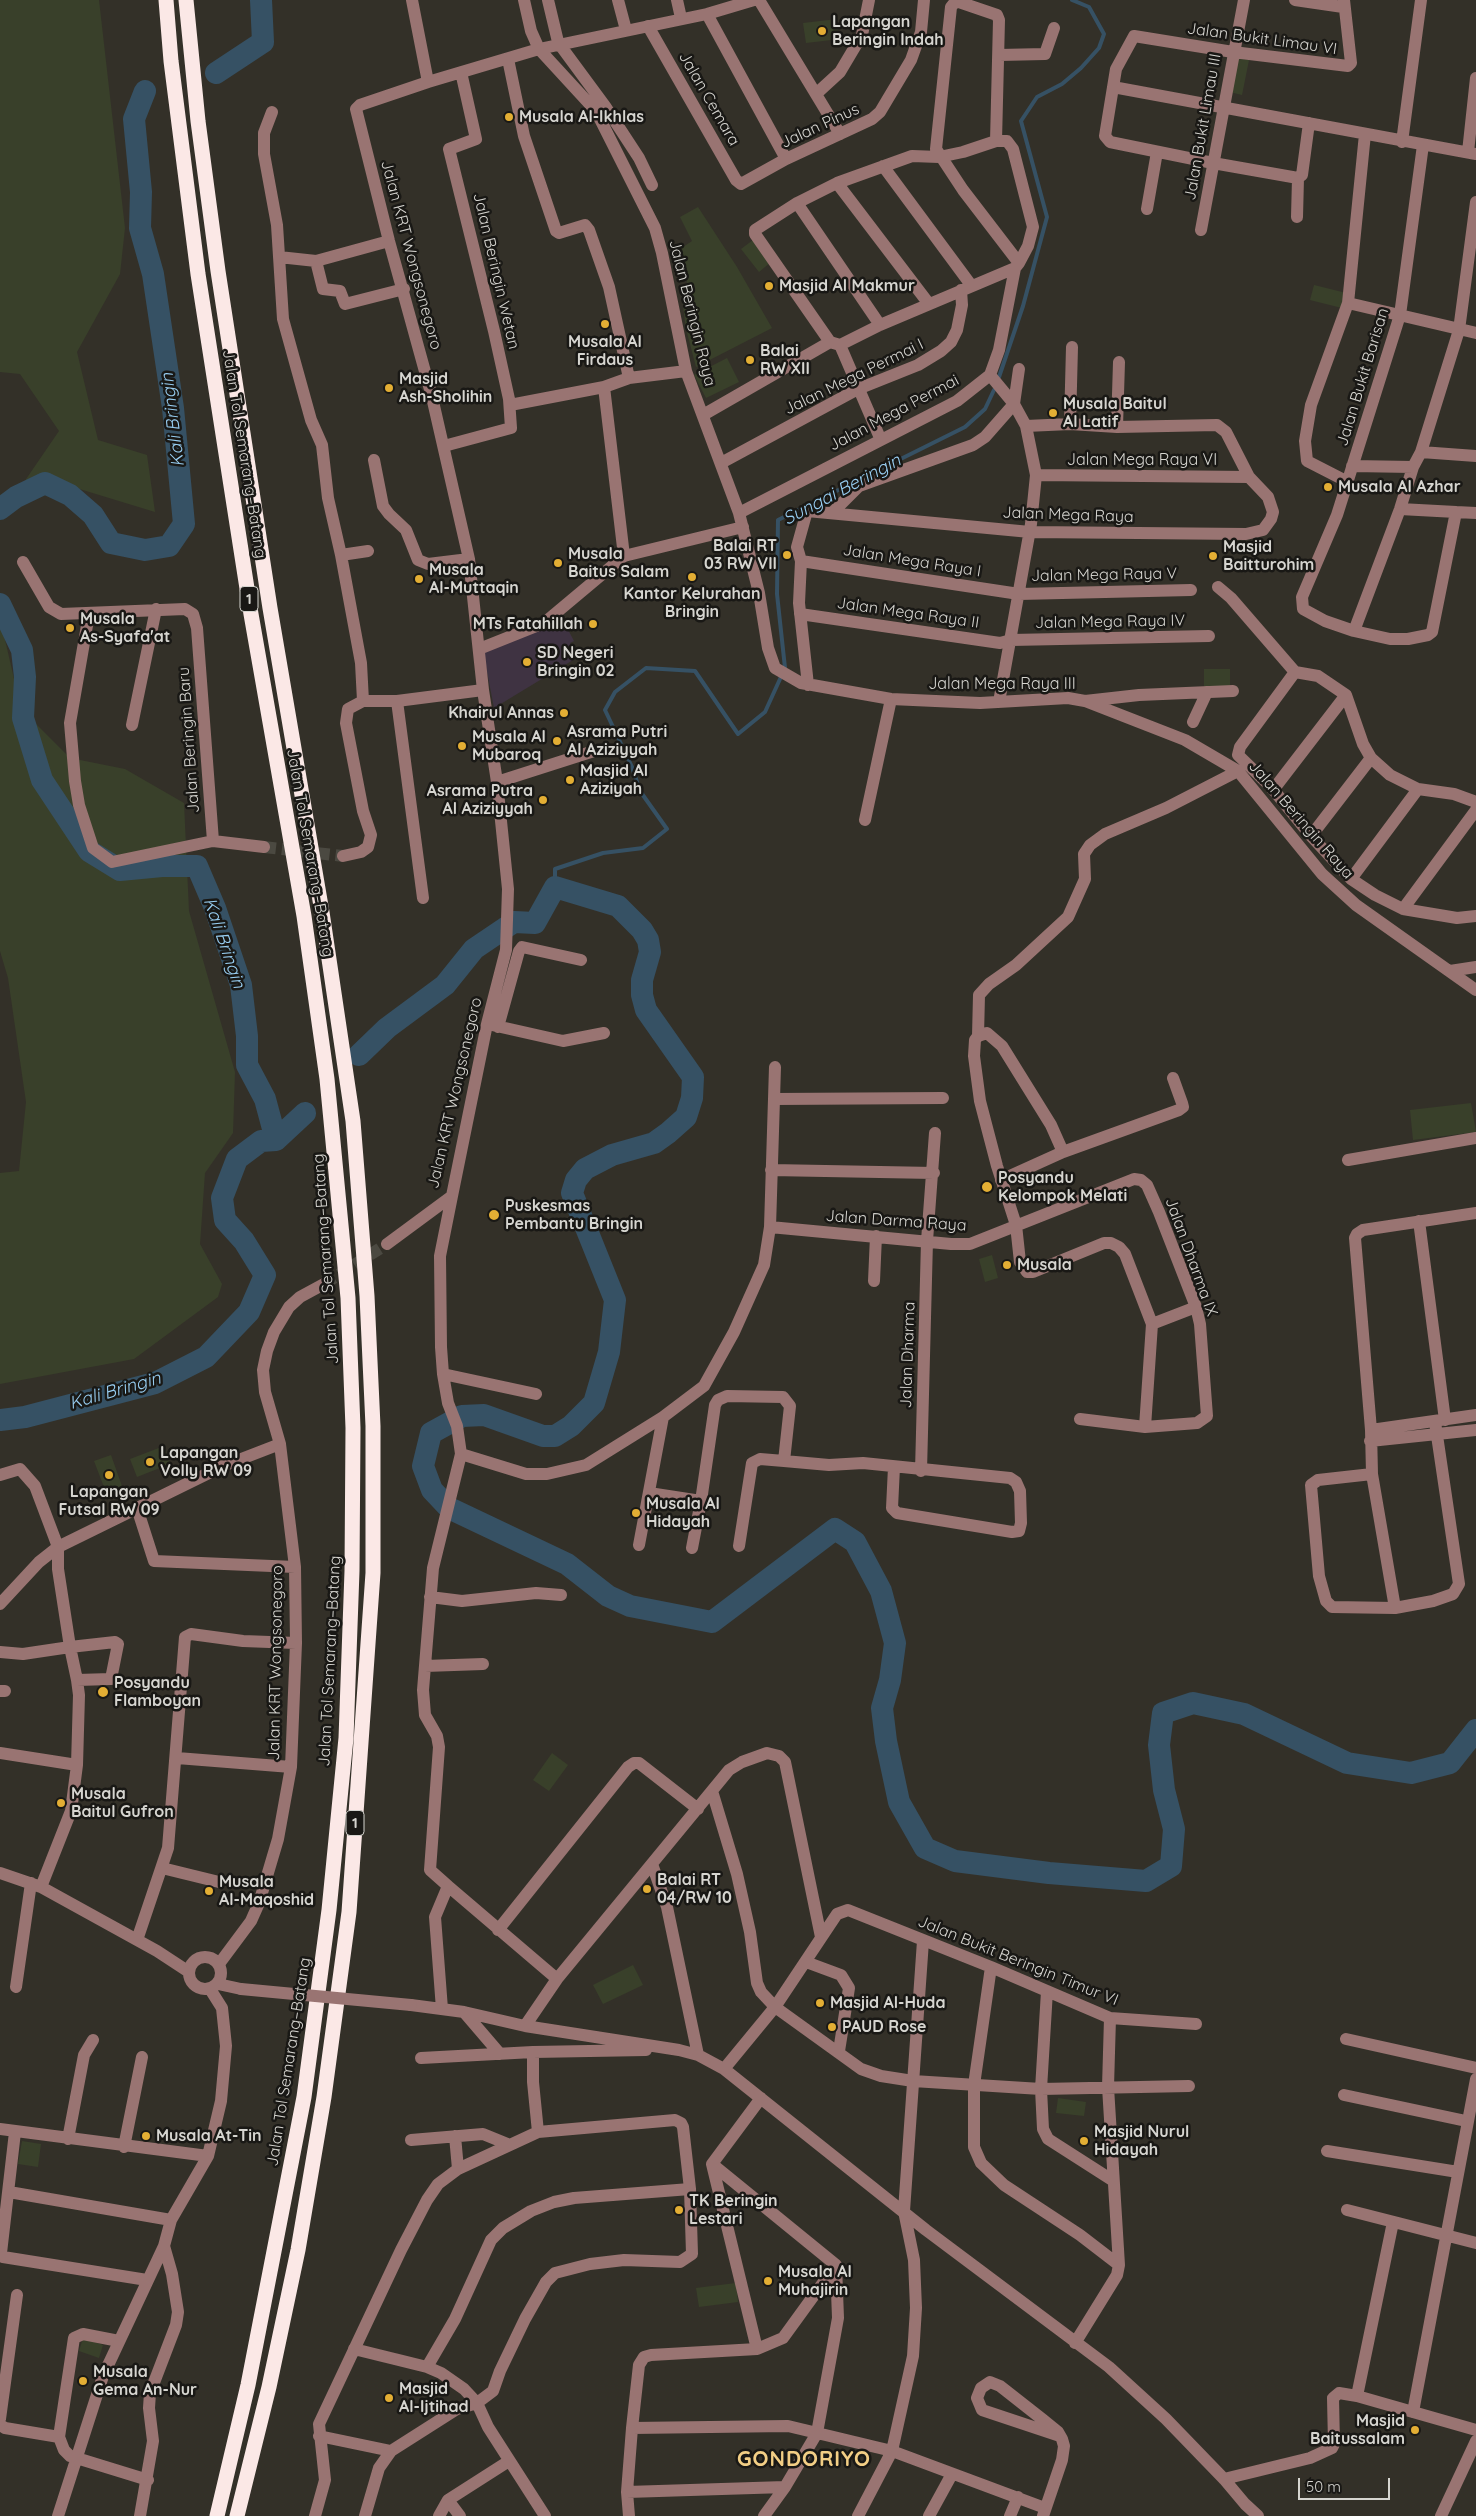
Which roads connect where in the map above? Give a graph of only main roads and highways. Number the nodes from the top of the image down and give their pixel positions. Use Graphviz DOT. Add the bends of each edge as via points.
graph roads {
  1 [pos="166,0"];
  2 [pos="186,0"];
  3 [pos="218,2516"];
  4 [pos="238,2516"];
  1 -- 3 [label="highway, Jalan Tol Semarang–Batang / 1" via="204,313 251,614 304,916 327,1079 348,1298 353,1428 346,1738 329,1910 304,2098 248,2385"];
  2 -- 4 [label="highway, Jalan Tol Semarang–Batang / 1" via="219,281 354,1120 373,1417 373,1564 349,1912 324,2097 298,2250"];
}
